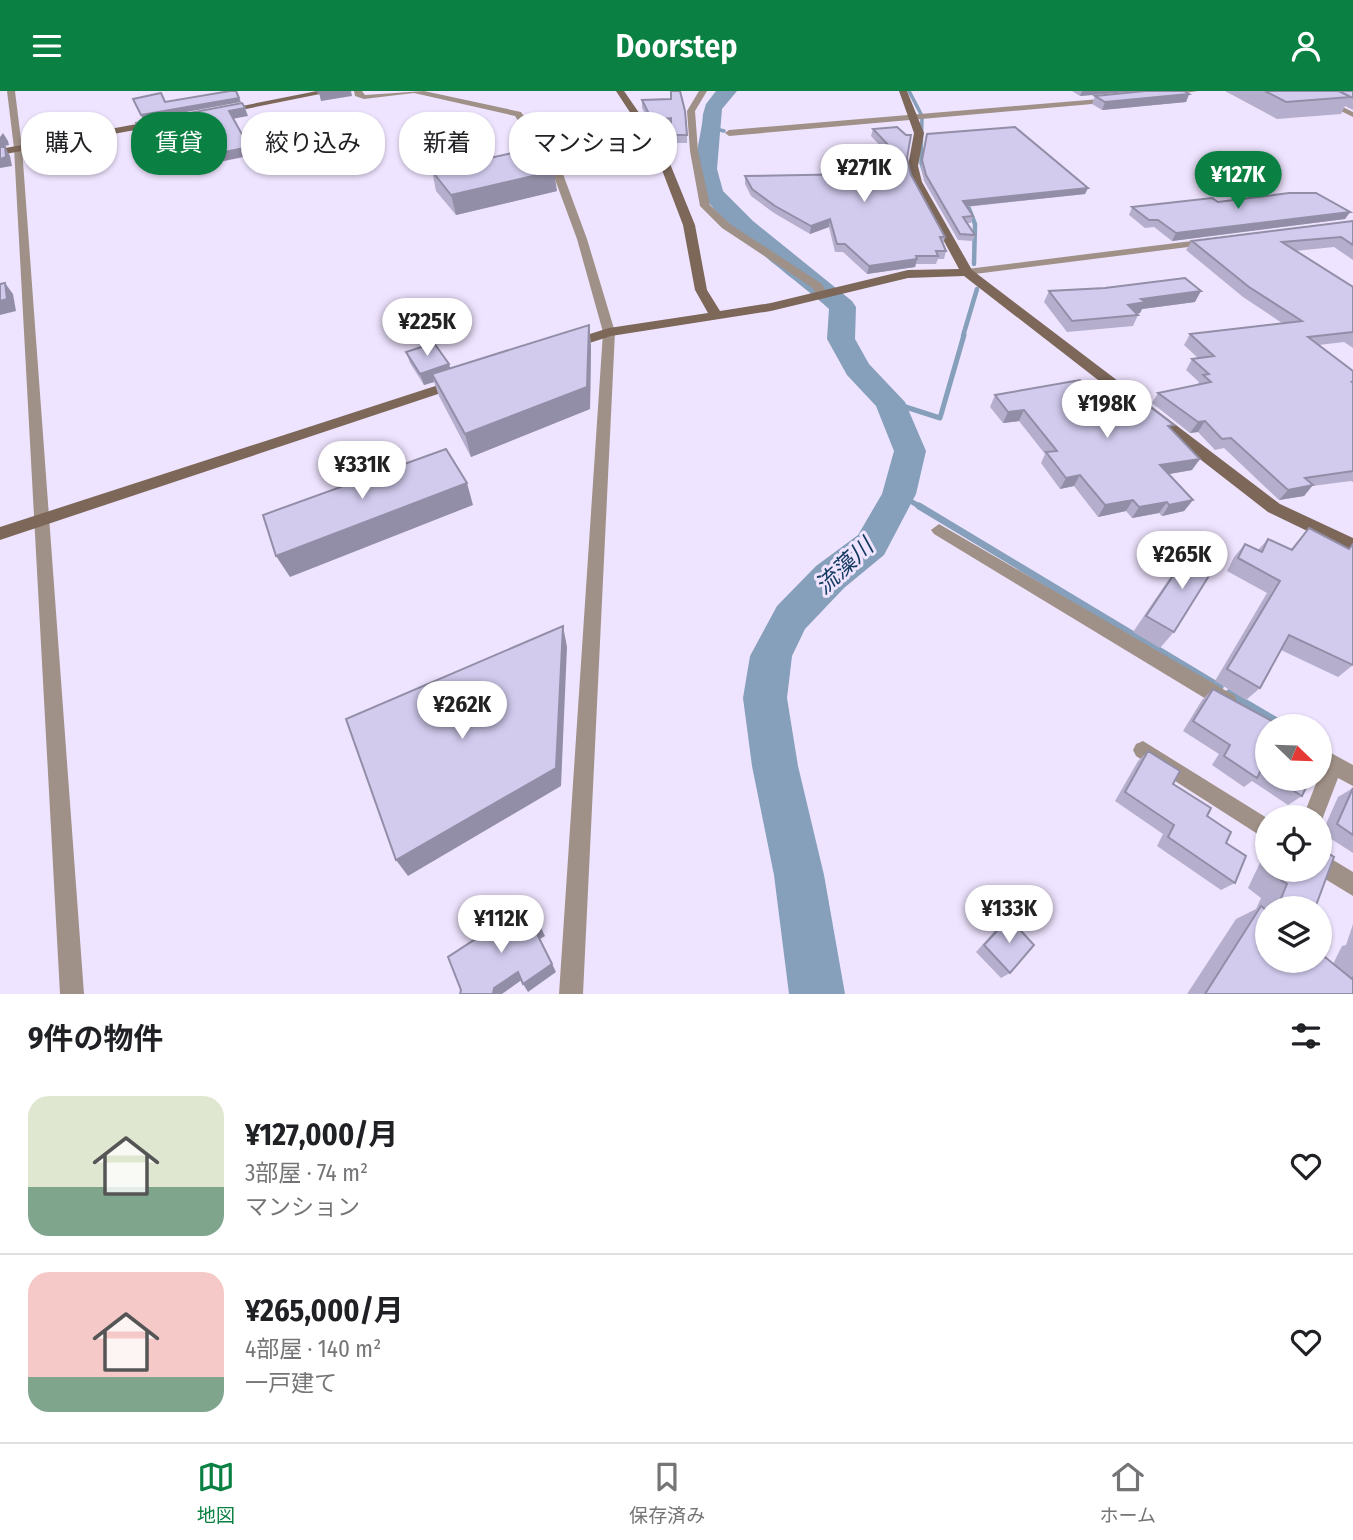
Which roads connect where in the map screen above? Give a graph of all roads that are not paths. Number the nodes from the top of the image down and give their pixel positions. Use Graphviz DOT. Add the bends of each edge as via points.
graph roads {
  1 [pos="11,91"];
  2 [pos="331,91"];
  3 [pos="358,91"];
  4 [pos="620,91"];
  5 [pos="703,91"];
  6 [pos="903,91"];
  7 [pos="1194,91"];
  8 [pos="1304,91"];
  9 [pos="1154,96"];
  10 [pos="1127,99"];
  11 [pos="220,112"];
  12 [pos="1353,115"];
  13 [pos="921,116"];
  14 [pos="131,128"];
  15 [pos="729,133"];
  16 [pos="18,149"];
  17 [pos="0,152"];
  18 [pos="1216,241"];
  19 [pos="967,272"];
  20 [pos="823,295"];
  21 [pos="716,315"];
  22 [pos="609,332"];
  23 [pos="558,349"];
  24 [pos="470,378"];
  25 [pos="41,521"];
  26 [pos="939,530"];
  27 [pos="0,534"];
  28 [pos="1353,546"];
  29 [pos="1246,712"];
  30 [pos="1143,750"];
  31 [pos="1332,764"];
  32 [pos="1353,776"];
  33 [pos="1255,821"];
  34 [pos="1332,871"];
  35 [pos="1353,885"];
  36 [pos="72,994"];
  37 [pos="571,994"];
  1 -- 16 [label="street"];
  2 -- 11 [label="street"];
  3 -- 22 [label="street" via="364,97 414,91 518,114 558,174"];
  4 -- 21 [label="street" via="659,149 689,225 701,290"];
  5 -- 20 [label="street" via="691,111 705,206 726,226 818,286"];
  6 -- 13 [label="street"];
  7 -- 9 [label="street"];
  8 -- 12 [label="street"];
  10 -- 13 [label="street"];
  13 -- 15 [label="street"];
  13 -- 19 [label="street" via="913,166 917,182"];
  14 -- 16 [label="street"];
  16 -- 17 [label="street"];
  16 -- 25 [label="street"];
  18 -- 19 [label="street"];
  19 -- 20 [label="street" via="908,274"];
  19 -- 28 [label="street" via="1273,508"];
  20 -- 21 [label="street"];
  21 -- 22 [label="street"];
  22 -- 23 [label="street"];
  22 -- 37 [label="street"];
  24 -- 25 [label="street"];
  25 -- 27 [label="street"];
  25 -- 36 [label="street"];
  26 -- 29 [label="street"];
  30 -- 33 [label="street"];
  31 -- 32 [label="street"];
  34 -- 35 [label="street"];
}
